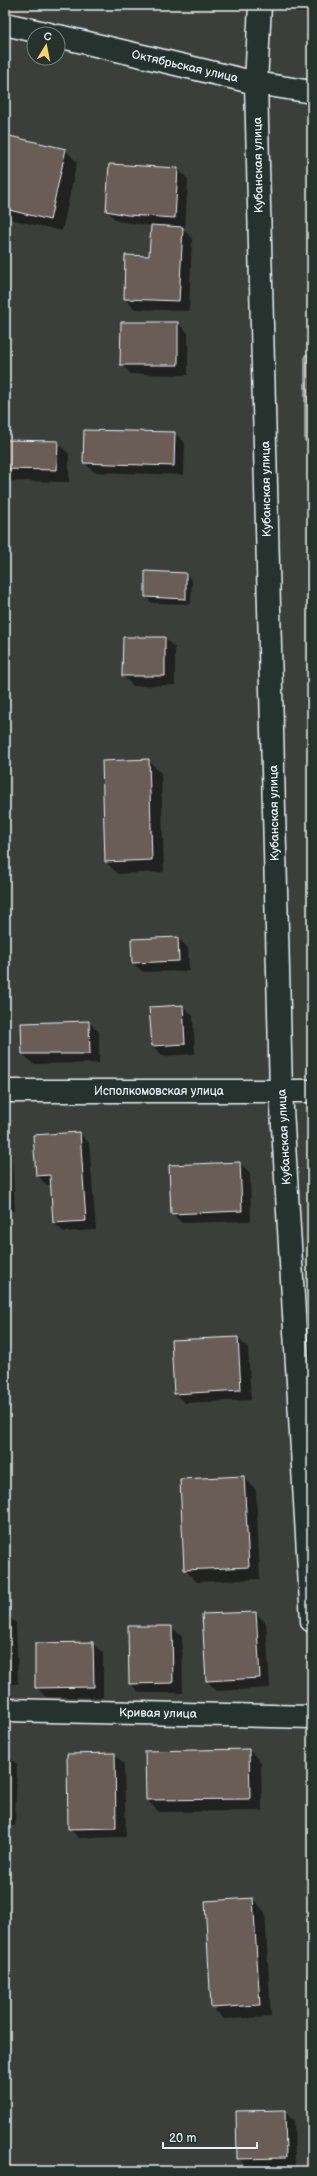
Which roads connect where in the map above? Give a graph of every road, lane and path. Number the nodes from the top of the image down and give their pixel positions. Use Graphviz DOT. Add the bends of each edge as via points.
graph roads {
  1 [pos="260,5"];
  2 [pos="5,24"];
  3 [pos="26,29"];
  4 [pos="66,38"];
  5 [pos="256,83"];
  6 [pos="312,92"];
  7 [pos="5,1091"];
  8 [pos="312,1091"];
  9 [pos="282,1092"];
  10 [pos="312,1621"];
  11 [pos="5,1710"];
  12 [pos="312,1717"];
  1 -- 5 [label="main road, Кубанская улица"];
  2 -- 3 [label="main road"];
  4 -- 5 [label="main road, Октябрьская улица"];
  5 -- 6 [label="main road, Октябрьская улица"];
  5 -- 9 [label="main road, Кубанская улица"];
  7 -- 9 [label="main road, Исполкомовская улица"];
  8 -- 9 [label="main road, Исполкомовская улица"];
  9 -- 10 [label="main road, Кубанская улица"];
  11 -- 12 [label="main road, Кривая улица"];
}
